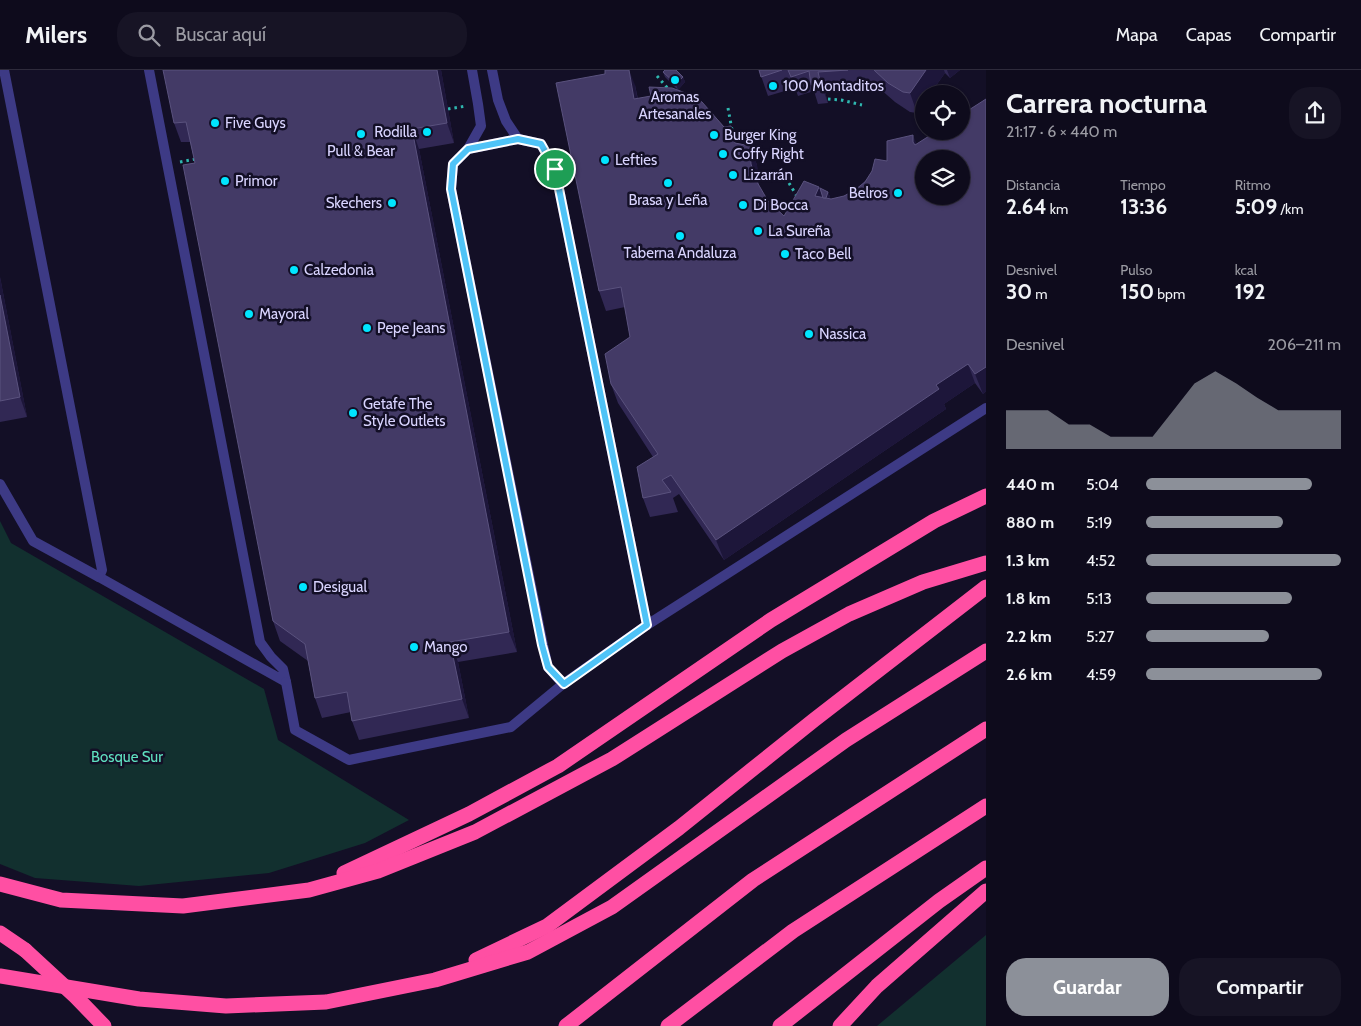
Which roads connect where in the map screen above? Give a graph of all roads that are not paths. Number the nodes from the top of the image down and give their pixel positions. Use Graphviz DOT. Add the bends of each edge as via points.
graph roads {
  1 [pos="4,70"];
  2 [pos="148,70"];
  3 [pos="472,70"];
  4 [pos="492,70"];
  5 [pos="518,139"];
  6 [pos="468,149"];
  7 [pos="986,408"];
  8 [pos="0,484"];
  9 [pos="986,496"];
  10 [pos="986,562"];
  11 [pos="99,577"];
  12 [pos="986,587"];
  13 [pos="647,625"];
  14 [pos="986,651"];
  15 [pos="286,682"];
  16 [pos="564,684"];
  17 [pos="986,730"];
  18 [pos="986,806"];
  19 [pos="986,868"];
  20 [pos="0,884"];
  21 [pos="309,890"];
  22 [pos="986,891"];
  23 [pos="0,933"];
  24 [pos="0,976"];
  25 [pos="435,980"];
  26 [pos="104,1026"];
  27 [pos="566,1026"];
  28 [pos="668,1026"];
  29 [pos="780,1026"];
  30 [pos="840,1026"];
  1 -- 11 [label="lane" via="102,570"];
  2 -- 15 [label="lane" via="260,642 283,669"];
  3 -- 6 [label="lane" via="480,126"];
  4 -- 5 [label="lane" via="498,100"];
  5 -- 6 [label="lane"];
  5 -- 13 [label="lane" via="541,144 555,169"];
  6 -- 16 [label="lane" via="453,164 451,189 542,645 548,667"];
  7 -- 13 [label="lane"];
  8 -- 11 [label="lane" via="33,541"];
  9 -- 21 [label="highway" via="934,521 771,620 558,766 469,814"];
  10 -- 21 [label="highway" via="923,582 849,614 782,651 612,759 474,832 378,872"];
  11 -- 15 [label="lane"];
  12 -- 25 [label="highway" via="679,828 546,926"];
  13 -- 16 [label="lane"];
  14 -- 25 [label="highway" via="846,740 612,907 528,952"];
  15 -- 16 [label="lane" via="296,730 349,760 511,727"];
  17 -- 27 [label="highway" via="753,880"];
  18 -- 28 [label="highway" via="793,931"];
  19 -- 29 [label="highway"];
  20 -- 21 [label="highway" via="61,900 183,906"];
  22 -- 30 [label="highway" via="877,986"];
  23 -- 26 [label="highway, bridge" via="25,950"];
  24 -- 25 [label="highway" via="139,998 226,1006 326,1002"];
}
